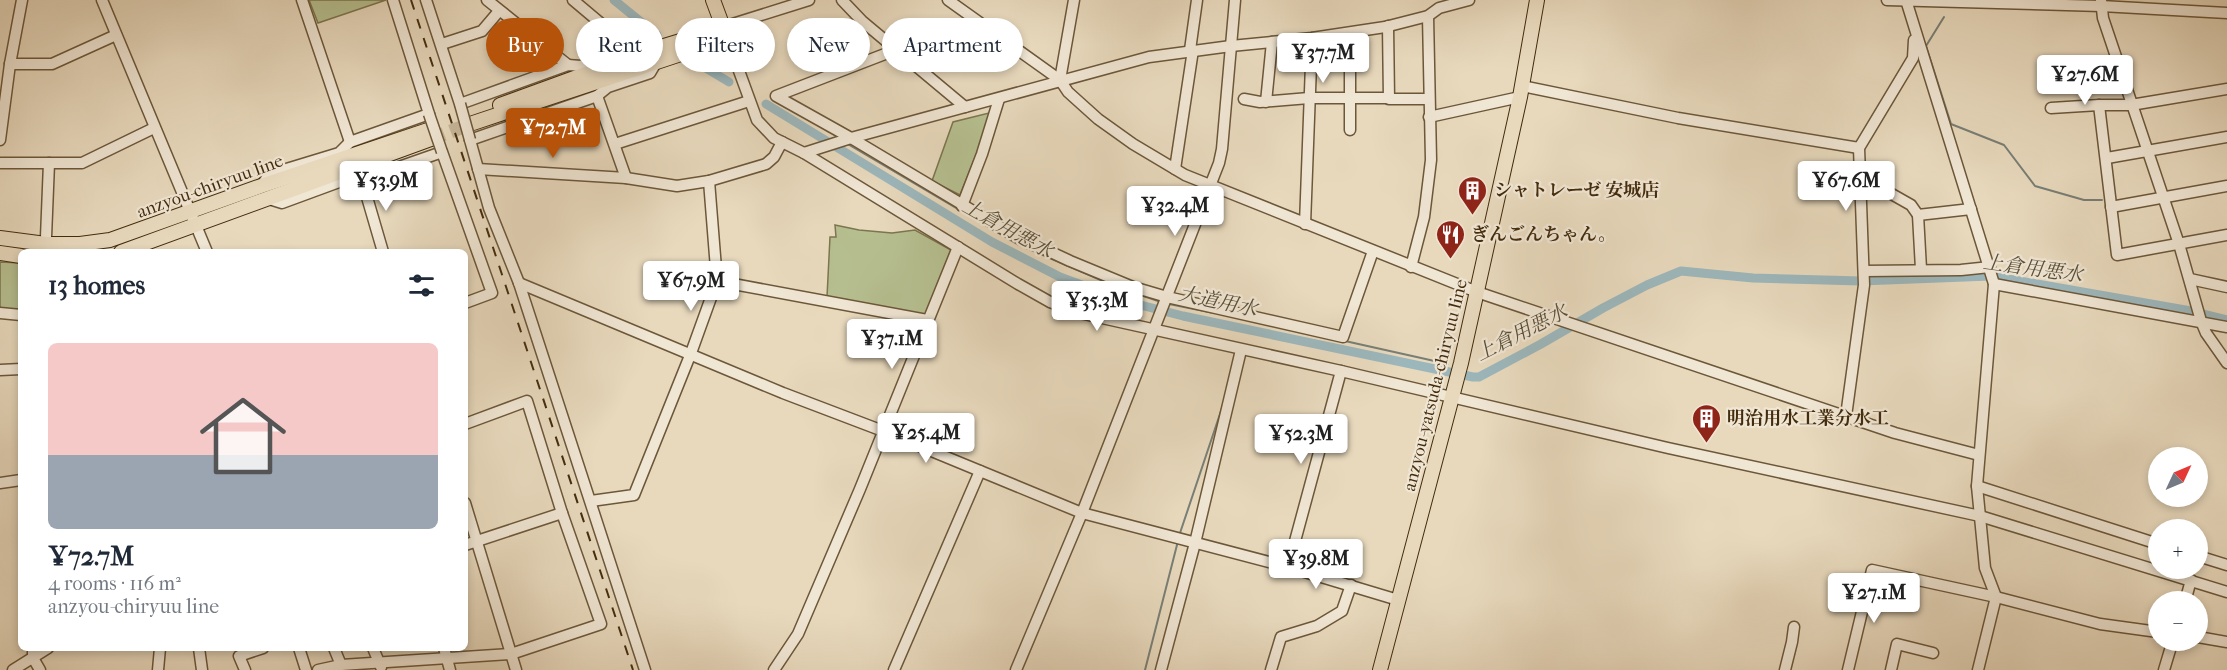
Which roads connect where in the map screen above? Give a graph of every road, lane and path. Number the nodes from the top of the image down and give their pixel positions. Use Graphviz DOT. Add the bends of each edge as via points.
graph roads {
  1 [pos="22,0"];
  2 [pos="102,0"];
  3 [pos="302,0"];
  4 [pos="393,0"];
  5 [pos="426,0"];
  6 [pos="487,0"];
  7 [pos="573,0"];
  8 [pos="713,0"];
  9 [pos="809,0"];
  10 [pos="842,0"];
  11 [pos="948,0"];
  12 [pos="1074,0"];
  13 [pos="1197,0"];
  14 [pos="1235,0"];
  15 [pos="1469,0"];
  16 [pos="1537,0"];
  17 [pos="1887,0"];
  18 [pos="1906,0"];
  19 [pos="2224,0"];
  20 [pos="2101,3"];
  21 [pos="499,11"];
  22 [pos="2225,13"];
  23 [pos="1428,16"];
  24 [pos="594,18"];
  25 [pos="720,18"];
  26 [pos="752,18"];
  27 [pos="1388,26"];
  28 [pos="1350,33"];
  29 [pos="116,35"];
  30 [pos="882,37"];
  31 [pos="1312,39"];
  32 [pos="1272,42"];
  33 [pos="1918,43"];
  34 [pos="442,44"];
  35 [pos="1231,46"];
  36 [pos="1191,50"];
  37 [pos="882,55"];
  38 [pos="10,64"];
  39 [pos="568,65"];
  40 [pos="576,66"];
  41 [pos="608,72"];
  42 [pos="650,72"];
  43 [pos="739,72"];
  44 [pos="925,72"];
  45 [pos="1060,80"];
  46 [pos="2227,89"];
  47 [pos="1521,91"];
  48 [pos="597,96"];
  49 [pos="1309,98"];
  50 [pos="1350,98"];
  51 [pos="1389,98"];
  52 [pos="999,99"];
  53 [pos="1244,99"];
  54 [pos="1429,99"];
  55 [pos="750,101"];
  56 [pos="1266,102"];
  57 [pos="460,104"];
  58 [pos="2100,105"];
  59 [pos="2131,105"];
  60 [pos="965,107"];
  61 [pos="2051,108"];
  62 [pos="429,114"];
  63 [pos="1429,117"];
  64 [pos="471,120"];
  65 [pos="154,128"];
  66 [pos="1350,130"];
  67 [pos="429,134"];
  68 [pos="2227,137"];
  69 [pos="0,140"];
  70 [pos="470,140"];
  71 [pos="844,141"];
  72 [pos="350,142"];
  73 [pos="782,142"];
  74 [pos="615,144"];
  75 [pos="1859,148"];
  76 [pos="2148,151"];
  77 [pos="442,152"];
  78 [pos="804,153"];
  79 [pos="2107,158"];
  80 [pos="0,163"];
  81 [pos="49,163"];
  82 [pos="478,169"];
  83 [pos="1174,170"];
  84 [pos="1858,175"];
  85 [pos="626,178"];
  86 [pos="362,180"];
  87 [pos="709,181"];
  88 [pos="1211,185"];
  89 [pos="2227,186"];
  90 [pos="264,192"];
  91 [pos="2163,198"];
  92 [pos="962,206"];
  93 [pos="2111,207"];
  94 [pos="1971,209"];
  95 [pos="1918,215"];
  96 [pos="194,218"];
  97 [pos="1305,224"];
  98 [pos="2227,235"];
  99 [pos="46,237"];
  100 [pos="0,238"];
  101 [pos="2179,244"];
  102 [pos="958,247"];
  103 [pos="128,249"];
  104 [pos="206,249"];
  105 [pos="382,249"];
  106 [pos="1373,251"];
  107 [pos="0,254"];
  108 [pos="18,256"];
  109 [pos="1410,267"];
  110 [pos="1920,269"];
  111 [pos="1992,275"];
  112 [pos="1864,277"];
  113 [pos="2190,279"];
  114 [pos="717,281"];
  115 [pos="519,283"];
  116 [pos="2227,287"];
  117 [pos="1478,292"];
  118 [pos="1166,298"];
  119 [pos="468,302"];
  120 [pos="0,313"];
  121 [pos="18,315"];
  122 [pos="927,320"];
  123 [pos="2201,321"];
  124 [pos="2227,327"];
  125 [pos="1153,330"];
  126 [pos="1241,350"];
  127 [pos="691,353"];
  128 [pos="2227,363"];
  129 [pos="18,369"];
  130 [pos="0,370"];
  131 [pos="1341,371"];
  132 [pos="1452,397"];
  133 [pos="1846,416"];
  134 [pos="468,423"];
  135 [pos="883,431"];
  136 [pos="1979,455"];
  137 [pos="980,471"];
  138 [pos="18,480"];
  139 [pos="0,483"];
  140 [pos="1977,486"];
  141 [pos="591,501"];
  142 [pos="468,512"];
  143 [pos="562,513"];
  144 [pos="1082,513"];
  145 [pos="1980,516"];
  146 [pos="477,540"];
  147 [pos="2148,541"];
  148 [pos="1195,543"];
  149 [pos="468,544"];
  150 [pos="2208,559"];
  151 [pos="2227,565"];
  152 [pos="1288,567"];
  153 [pos="2191,580"];
  154 [pos="1351,585"];
  155 [pos="2188,591"];
  156 [pos="2227,592"];
  157 [pos="1996,597"];
  158 [pos="1398,600"];
  159 [pos="1794,627"];
  160 [pos="2148,631"];
  161 [pos="2208,639"];
  162 [pos="2227,642"];
  163 [pos="160,651"];
  164 [pos="199,651"];
  165 [pos="253,651"];
  166 [pos="300,651"];
  167 [pos="335,651"];
  168 [pos="374,651"];
  169 [pos="2170,651"];
  170 [pos="33,653"];
  171 [pos="1933,653"];
  172 [pos="511,654"];
  173 [pos="341,665"];
  174 [pos="449,665"];
  175 [pos="381,667"];
  176 [pos="13,670"];
  177 [pos="40,670"];
  178 [pos="158,670"];
  179 [pos="202,670"];
  180 [pos="245,670"];
  181 [pos="306,670"];
  182 [pos="318,670"];
  183 [pos="516,670"];
  184 [pos="645,670"];
  185 [pos="774,670"];
  186 [pos="894,670"];
  187 [pos="1016,670"];
  188 [pos="1161,670"];
  189 [pos="1271,670"];
  190 [pos="1380,670"];
  191 [pos="1785,670"];
  192 [pos="1848,670"];
  193 [pos="1891,670"];
  194 [pos="1978,670"];
  195 [pos="2164,670"];
  1 -- 38 [label="street"];
  2 -- 29 [label="street"];
  3 -- 72 [label="street"];
  4 -- 62 [label="street"];
  5 -- 34 [label="street"];
  6 -- 21 [label="street"];
  7 -- 24 [label="street"];
  8 -- 25 [label="main road"];
  9 -- 26 [label="street"];
  10 -- 30 [label="street"];
  11 -- 45 [label="street"];
  12 -- 45 [label="street"];
  13 -- 36 [label="street"];
  14 -- 35 [label="street"];
  15 -- 23 [label="street"];
  16 -- 47 [label="main road, anzyou-yatsuda-chiryuu line"];
  17 -- 18 [label="street"];
  18 -- 20 [label="street"];
  18 -- 33 [label="street"];
  19 -- 22 [label="street"];
  20 -- 22 [label="street"];
  20 -- 59 [label="street"];
  21 -- 34 [label="street" via="482,31"];
  21 -- 39 [label="street"];
  23 -- 27 [label="street"];
  23 -- 54 [label="street"];
  27 -- 28 [label="street"];
  27 -- 51 [label="street"];
  28 -- 31 [label="street"];
  28 -- 50 [label="street"];
  29 -- 38 [label="street" via="52,64"];
  29 -- 65 [label="street"];
  31 -- 32 [label="street"];
  31 -- 49 [label="street"];
  32 -- 35 [label="street"];
  32 -- 56 [label="street"];
  33 -- 75 [label="street"];
  33 -- 94 [label="street"];
  34 -- 57 [label="street"];
  35 -- 36 [label="street"];
  35 -- 88 [label="street" via="1222,149"];
  36 -- 45 [label="street"];
  36 -- 83 [label="street"];
  37 -- 71 [label="street" via="776,96"];
  38 -- 69 [label="street"];
  39 -- 40 [label="street"];
  39 -- 57 [label="street"];
  41 -- 64 [label="main road"];
  42 -- 48 [label="street" via="608,87"];
  43 -- 55 [label="street"];
  44 -- 60 [label="street"];
  45 -- 52 [label="street"];
  45 -- 83 [label="street" via="1098,118"];
  46 -- 59 [label="street"];
  47 -- 63 [label="street"];
  47 -- 75 [label="street"];
  47 -- 117 [label="main road, anzyou-yatsuda-chiryuu line"];
  48 -- 70 [label="street"];
  48 -- 74 [label="street"];
  49 -- 50 [label="street"];
  49 -- 56 [label="street"];
  49 -- 97 [label="street"];
  50 -- 51 [label="street"];
  50 -- 66 [label="street"];
  51 -- 54 [label="street"];
  52 -- 60 [label="street"];
  52 -- 92 [label="street"];
  53 -- 56 [label="street"];
  54 -- 63 [label="street"];
  55 -- 73 [label="street" via="764,129"];
  55 -- 74 [label="street"];
  57 -- 70 [label="street, bridge"];
  58 -- 59 [label="street"];
  58 -- 61 [label="street"];
  58 -- 79 [label="street"];
  59 -- 76 [label="street"];
  60 -- 71 [label="street"];
  62 -- 72 [label="street"];
  62 -- 77 [label="street, bridge"];
  63 -- 109 [label="street" via="1431,160 1424,217"];
  65 -- 81 [label="street" via="82,164"];
  65 -- 96 [label="street"];
  67 -- 90 [label="main road, anzyou-chiryuu line"];
  68 -- 76 [label="street"];
  70 -- 82 [label="street"];
  71 -- 78 [label="street"];
  71 -- 92 [label="street"];
  72 -- 90 [label="street" via="339,153 270,174"];
  73 -- 78 [label="street"];
  73 -- 87 [label="street" via="766,164"];
  74 -- 85 [label="street"];
  75 -- 84 [label="street"];
  76 -- 79 [label="street"];
  76 -- 91 [label="street"];
  77 -- 86 [label="street"];
  77 -- 119 [label="street" via="492,293"];
  78 -- 102 [label="street"];
  79 -- 93 [label="street"];
  80 -- 81 [label="street"];
  81 -- 99 [label="street"];
  82 -- 85 [label="street"];
  82 -- 115 [label="street"];
  83 -- 88 [label="street"];
  84 -- 95 [label="street" via="1911,205"];
  84 -- 112 [label="street"];
  85 -- 87 [label="street" via="677,186"];
  86 -- 90 [label="street" via="350,178 282,203"];
  86 -- 105 [label="street"];
  87 -- 114 [label="street"];
  88 -- 97 [label="street"];
  88 -- 118 [label="street"];
  89 -- 91 [label="street"];
  90 -- 96 [label="main road, anzyou-chiryuu line"];
  91 -- 93 [label="street"];
  91 -- 101 [label="street"];
  92 -- 118 [label="street" via="1070,261"];
  93 -- 101 [label="street" via="2117,255"];
  94 -- 95 [label="street"];
  94 -- 111 [label="street"];
  95 -- 110 [label="street"];
  96 -- 100 [label="main road, anzyou-chiryuu line" via="80,244"];
  96 -- 103 [label="main road, anzyou-chiryuu line"];
  96 -- 104 [label="street"];
  97 -- 106 [label="street"];
  98 -- 101 [label="street"];
  101 -- 113 [label="street"];
  102 -- 122 [label="street"];
  102 -- 125 [label="street" via="1050,302"];
  106 -- 109 [label="street"];
  106 -- 118 [label="street" via="1343,337"];
  107 -- 108 [label="main road"];
  109 -- 117 [label="street"];
  110 -- 111 [label="street"];
  110 -- 112 [label="street"];
  111 -- 123 [label="street"];
  111 -- 136 [label="street"];
  112 -- 133 [label="street"];
  113 -- 116 [label="street"];
  113 -- 123 [label="street"];
  114 -- 122 [label="street"];
  114 -- 127 [label="street"];
  115 -- 127 [label="street"];
  115 -- 141 [label="street"];
  117 -- 132 [label="main road, anzyou-yatsuda-chiryuu line"];
  117 -- 133 [label="street"];
  118 -- 125 [label="street"];
  120 -- 121 [label="street"];
  122 -- 135 [label="street"];
  123 -- 124 [label="street"];
  123 -- 128 [label="street"];
  125 -- 126 [label="street"];
  125 -- 144 [label="street"];
  126 -- 131 [label="street"];
  126 -- 148 [label="street"];
  127 -- 135 [label="street"];
  127 -- 141 [label="street" via="634,495"];
  129 -- 130 [label="street"];
  131 -- 132 [label="street"];
  131 -- 152 [label="street"];
  132 -- 145 [label="street"];
  132 -- 158 [label="main road, anzyou-yatsuda-chiryuu line"];
  133 -- 136 [label="street"];
  134 -- 143 [label="street" via="527,401"];
  135 -- 137 [label="street"];
  135 -- 185 [label="street" via="798,634"];
  136 -- 140 [label="street"];
  137 -- 144 [label="street"];
  137 -- 186 [label="street"];
  138 -- 139 [label="street"];
  140 -- 145 [label="street"];
  140 -- 147 [label="street"];
  141 -- 184 [label="street"];
  142 -- 146 [label="street"];
  143 -- 146 [label="street"];
  143 -- 172 [label="street" via="600,624"];
  144 -- 148 [label="street"];
  144 -- 187 [label="street"];
  145 -- 153 [label="street"];
  145 -- 157 [label="street" via="1985,568"];
  146 -- 149 [label="street"];
  146 -- 172 [label="street"];
  148 -- 152 [label="street"];
  148 -- 188 [label="street"];
  150 -- 151 [label="street"];
  152 -- 154 [label="street"];
  153 -- 155 [label="street"];
  153 -- 156 [label="street"];
  154 -- 158 [label="street"];
  154 -- 189 [label="street" via="1342,611 1317,626 1281,637"];
  157 -- 160 [label="street" via="2100,624"];
  157 -- 192 [label="street" via="1872,570"];
  157 -- 194 [label="street"];
  158 -- 190 [label="main road, anzyou-yatsuda-chiryuu line"];
  159 -- 191 [label="street"];
  161 -- 162 [label="street"];
  163 -- 178 [label="street"];
  164 -- 179 [label="street"];
  165 -- 180 [label="street" via="239,656"];
  166 -- 181 [label="street"];
  167 -- 173 [label="street"];
  168 -- 175 [label="street"];
  169 -- 195 [label="street"];
  170 -- 176 [label="street"];
  170 -- 177 [label="street"];
  171 -- 193 [label="street" via="1897,644"];
  172 -- 174 [label="street"];
  172 -- 183 [label="street"];
  173 -- 175 [label="street"];
  173 -- 182 [label="street"];
  174 -- 175 [label="street"];
}
